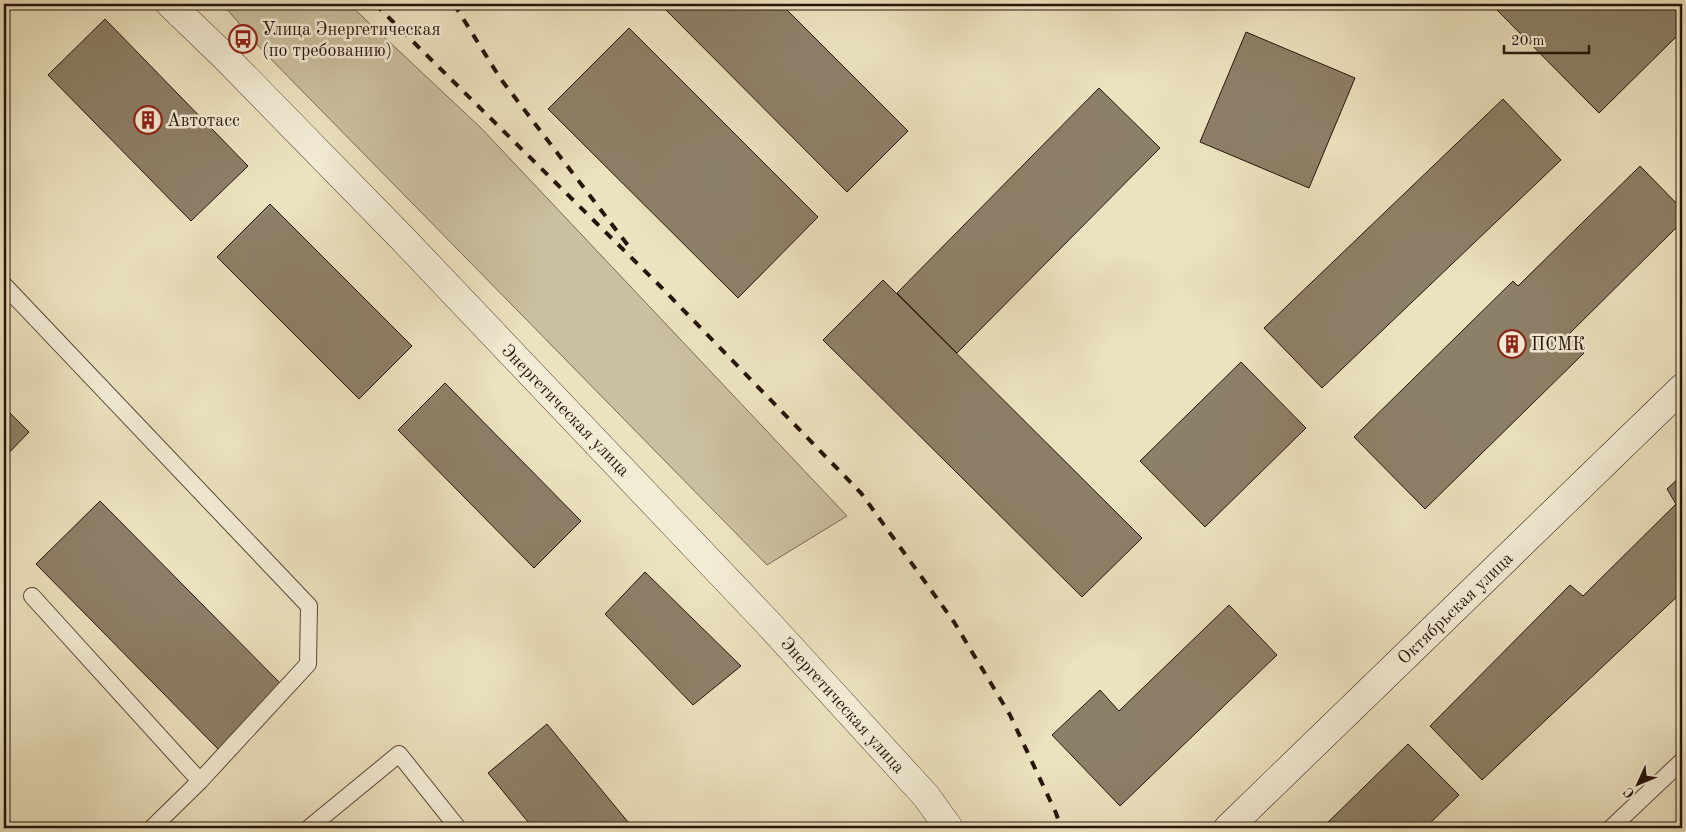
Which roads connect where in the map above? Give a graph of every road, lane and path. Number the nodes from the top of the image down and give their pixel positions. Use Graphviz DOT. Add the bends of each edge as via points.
graph roads {
  1 [pos="170,4"];
  2 [pos="4,285"];
  3 [pos="1682,388"];
  4 [pos="32,596"];
  5 [pos="1682,762"];
  6 [pos="200,781"];
  7 [pos="152,828"];
  8 [pos="309,828"];
  9 [pos="458,828"];
  10 [pos="949,828"];
  11 [pos="1228,828"];
  12 [pos="1611,828"];
  1 -- 10 [label="street, Энергетическая улица" via="402,238 767,622 926,796"];
  2 -- 6 [label="lane" via="309,606 308,664"];
  3 -- 11 [label="street, Октябрьская улица"];
  4 -- 6 [label="lane"];
  5 -- 12 [label="lane"];
  6 -- 7 [label="lane"];
  8 -- 9 [label="lane" via="399,754"];
}
